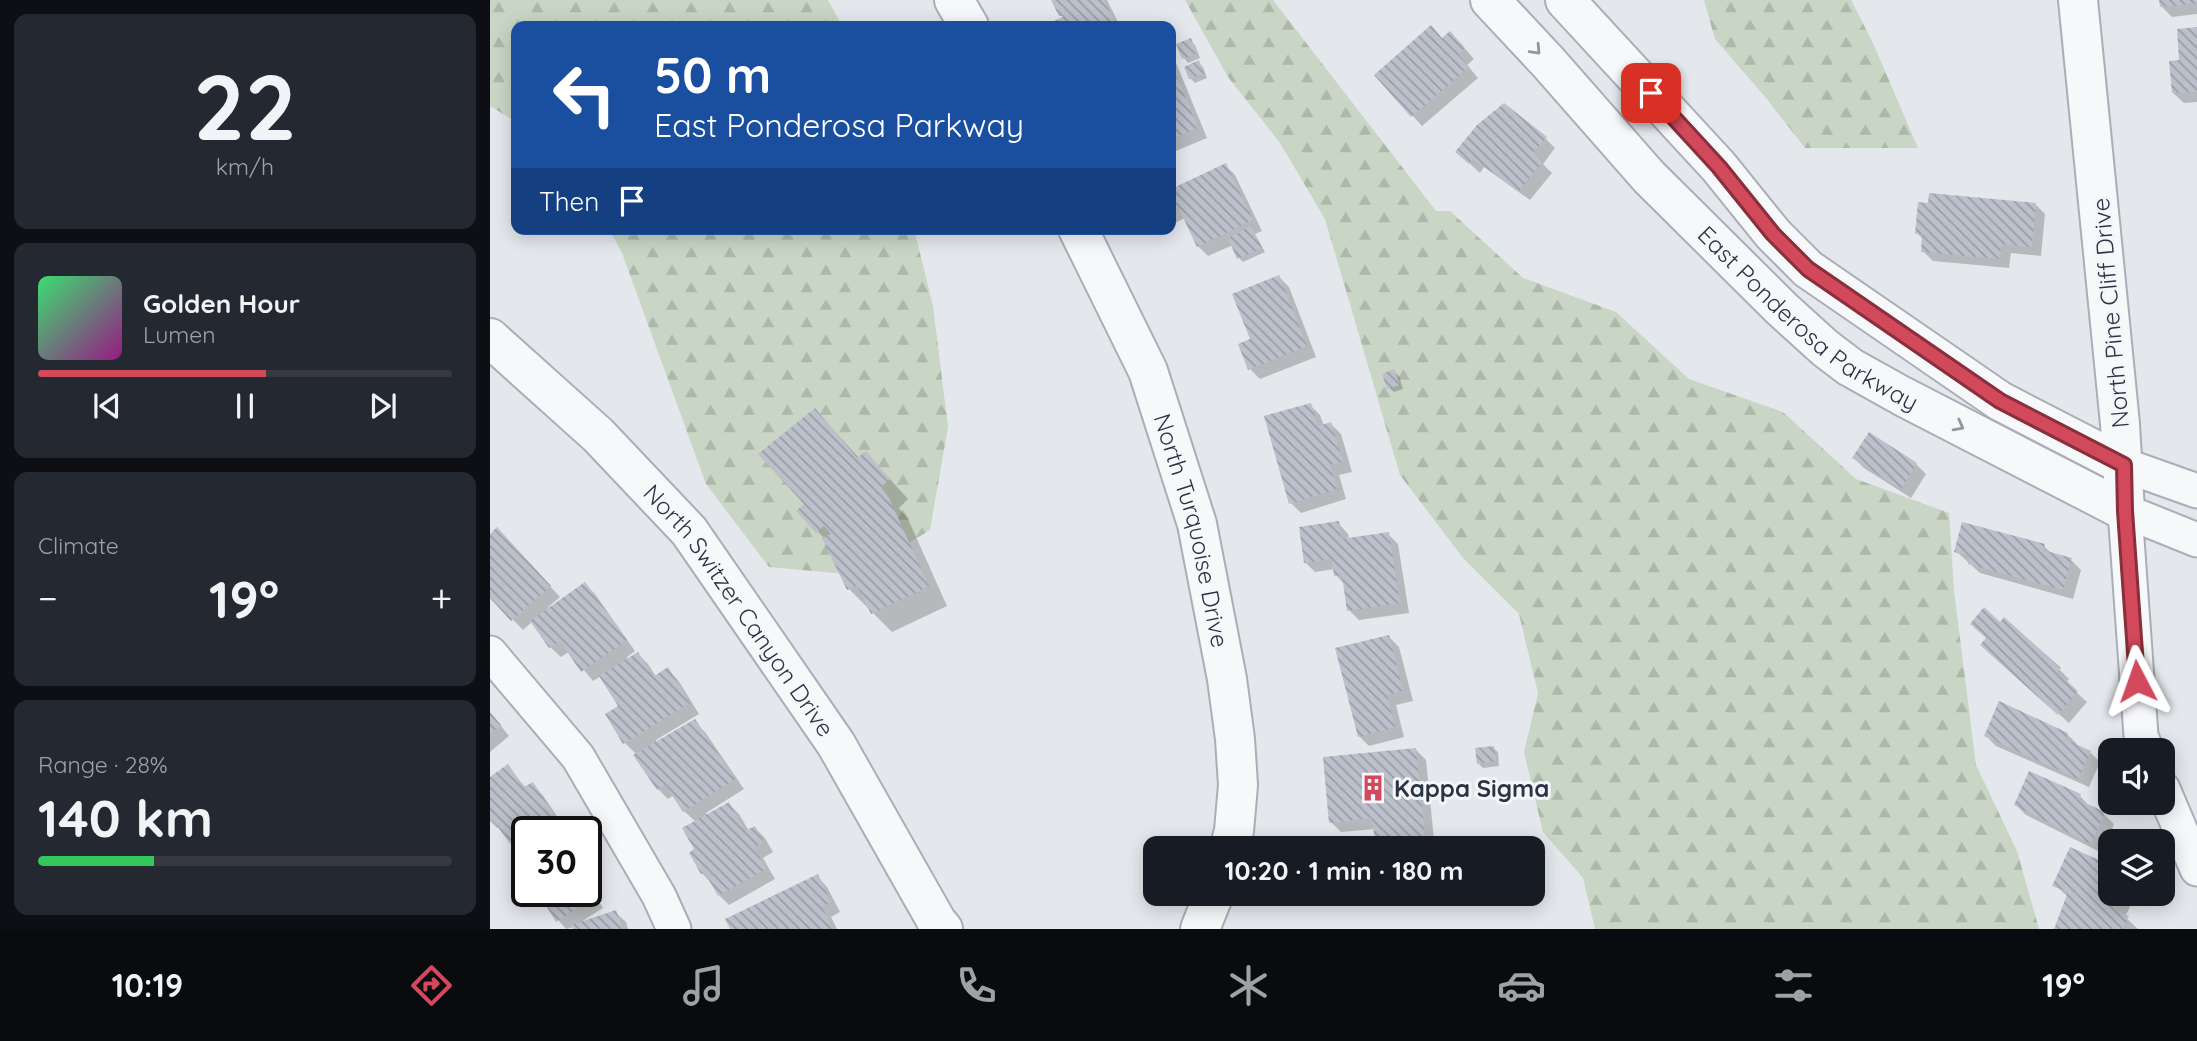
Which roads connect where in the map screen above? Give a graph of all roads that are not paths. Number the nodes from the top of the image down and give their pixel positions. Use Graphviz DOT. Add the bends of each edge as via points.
graph roads {
  1 [pos="954,0"];
  2 [pos="1490,0"];
  3 [pos="1565,0"];
  4 [pos="2078,0"];
  5 [pos="966,21"];
  6 [pos="1081,235"];
  7 [pos="1798,258"];
  8 [pos="1765,293"];
  9 [pos="490,338"];
  10 [pos="2124,465"];
  11 [pos="2197,491"];
  12 [pos="2125,511"];
  13 [pos="2197,540"];
  14 [pos="490,653"];
  15 [pos="2142,738"];
  16 [pos="2174,815"];
  17 [pos="1233,836"];
  18 [pos="2197,869"];
  19 [pos="1209,906"];
  20 [pos="939,927"];
  21 [pos="674,929"];
  22 [pos="1200,929"];
  1 -- 5 [label="street"];
  2 -- 8 [label="street, East Ponderosa Parkway, one-way" via="1648,177"];
  3 -- 7 [label="street, East Ponderosa Parkway"];
  4 -- 10 [label="street, North Pine Cliff Drive"];
  6 -- 17 [label="street, North Turquoise Drive" via="1148,371 1197,524 1235,738 1238,785"];
  7 -- 8 [label="street"];
  7 -- 10 [label="street, East Ponderosa Parkway" via="1842,294 2000,401"];
  8 -- 12 [label="street, East Ponderosa Parkway, one-way" via="1850,367"];
  9 -- 20 [label="street, North Switzer Canyon Drive" via="598,435 689,531 836,744"];
  10 -- 11 [label="street, East Ponderosa Parkway"];
  10 -- 12 [label="street, North Pine Cliff Drive"];
  12 -- 13 [label="street, East Ponderosa Parkway"];
  12 -- 15 [label="street, North Pine Cliff Drive"];
  14 -- 21 [label="street" via="578,757"];
  16 -- 18 [label="street"];
  19 -- 22 [label="street"];
}
